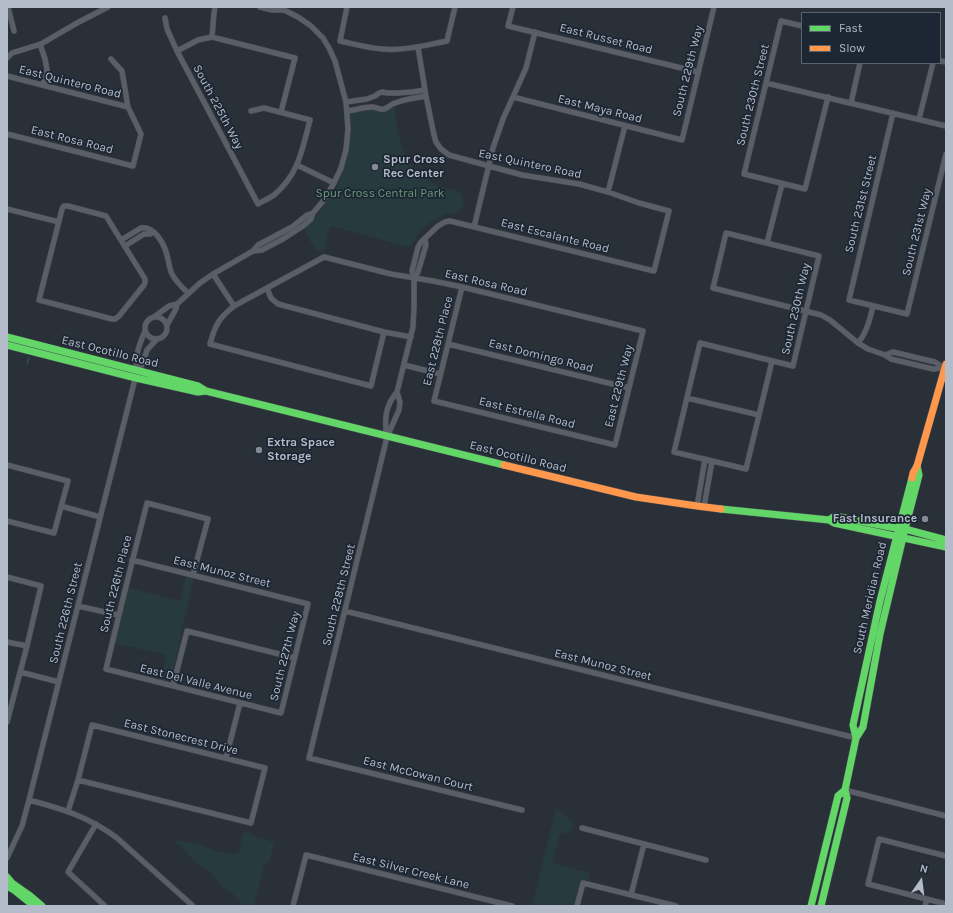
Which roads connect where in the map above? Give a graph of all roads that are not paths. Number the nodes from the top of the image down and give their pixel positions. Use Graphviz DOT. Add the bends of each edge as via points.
graph roads {
  1 [pos="8,7"];
  2 [pos="108,7"];
  3 [pos="215,7"];
  4 [pos="260,7"];
  5 [pos="278,7"];
  6 [pos="347,7"];
  7 [pos="455,7"];
  8 [pos="513,7"];
  9 [pos="714,7"];
  10 [pos="283,10"];
  11 [pos="165,18"];
  12 [pos="801,26"];
  13 [pos="14,31"];
  14 [pos="535,32"];
  15 [pos="212,37"];
  16 [pos="40,44"];
  17 [pos="418,47"];
  18 [pos="177,50"];
  19 [pos="10,52"];
  20 [pos="7,58"];
  21 [pos="111,59"];
  22 [pos="860,64"];
  23 [pos="933,64"];
  24 [pos="698,72"];
  25 [pos="7,76"];
  26 [pos="766,82"];
  27 [pos="44,85"];
  28 [pos="425,90"];
  29 [pos="387,93"];
  30 [pos="376,96"];
  31 [pos="426,96"];
  32 [pos="513,97"];
  33 [pos="828,97"];
  34 [pos="851,103"];
  35 [pos="390,105"];
  36 [pos="128,107"];
  37 [pos="346,107"];
  38 [pos="377,107"];
  39 [pos="251,111"];
  40 [pos="281,112"];
  41 [pos="893,113"];
  42 [pos="919,120"];
  43 [pos="625,126"];
  44 [pos="946,126"];
  45 [pos="7,134"];
  46 [pos="682,140"];
  47 [pos="946,154"];
  48 [pos="297,165"];
  49 [pos="489,166"];
  50 [pos="334,183"];
  51 [pos="782,184"];
  52 [pos="608,192"];
  53 [pos="7,210"];
  54 [pos="450,221"];
  55 [pos="59,222"];
  56 [pos="474,227"];
  57 [pos="153,232"];
  58 [pos="121,240"];
  59 [pos="767,243"];
  60 [pos="125,246"];
  61 [pos="654,271"];
  62 [pos="213,274"];
  63 [pos="414,278"];
  64 [pos="462,287"];
  65 [pos="267,288"];
  66 [pos="188,293"];
  67 [pos="177,304"];
  68 [pos="234,306"];
  69 [pos="873,306"];
  70 [pos="805,311"];
  71 [pos="154,317"];
  72 [pos="167,325"];
  73 [pos="145,330"];
  74 [pos="643,331"];
  75 [pos="384,332"];
  76 [pos="7,337"];
  77 [pos="411,337"];
  78 [pos="157,339"];
  79 [pos="858,343"];
  80 [pos="448,344"];
  81 [pos="7,345"];
  82 [pos="772,361"];
  83 [pos="404,365"];
  84 [pos="945,366"];
  85 [pos="136,374"];
  86 [pos="440,374"];
  87 [pos="629,388"];
  88 [pos="397,392"];
  89 [pos="687,398"];
  90 [pos="434,401"];
  91 [pos="759,415"];
  92 [pos="388,437"];
  93 [pos="615,445"];
  94 [pos="705,460"];
  95 [pos="712,461"];
  96 [pos="7,465"];
  97 [pos="61,506"];
  98 [pos="700,506"];
  99 [pos="100,517"];
  100 [pos="7,521"];
  101 [pos="901,533"];
  102 [pos="946,540"];
  103 [pos="946,547"];
  104 [pos="132,560"];
  105 [pos="194,575"];
  106 [pos="7,577"];
  107 [pos="308,604"];
  108 [pos="78,606"];
  109 [pos="345,611"];
  110 [pos="118,616"];
  111 [pos="7,642"];
  112 [pos="26,646"];
  113 [pos="295,658"];
  114 [pos="106,669"];
  115 [pos="20,672"];
  116 [pos="59,682"];
  117 [pos="173,686"];
  118 [pos="7,697"];
  119 [pos="13,699"];
  120 [pos="240,703"];
  121 [pos="281,713"];
  122 [pos="7,722"];
  123 [pos="856,738"];
  124 [pos="226,758"];
  125 [pos="309,758"];
  126 [pos="78,780"];
  127 [pos="845,790"];
  128 [pos="29,800"];
  129 [pos="522,810"];
  130 [pos="68,811"];
  131 [pos="946,816"];
  132 [pos="96,824"];
  133 [pos="582,828"];
  134 [pos="644,844"];
  135 [pos="946,856"];
  136 [pos="7,858"];
  137 [pos="706,860"];
  138 [pos="7,877"];
  139 [pos="7,886"];
  140 [pos="631,895"];
  141 [pos="927,900"];
  142 [pos="946,904"];
  143 [pos="34,906"];
  144 [pos="42,906"];
  145 [pos="105,906"];
  146 [pos="193,906"];
  147 [pos="294,906"];
  148 [pos="512,906"];
  149 [pos="577,906"];
  150 [pos="676,906"];
  151 [pos="811,906"];
  152 [pos="821,906"];
  153 [pos="925,906"];
  1 -- 13 [label="street"];
  2 -- 16 [label="street"];
  3 -- 15 [label="street"];
  4 -- 10 [label="street"];
  5 -- 10 [label="street"];
  6 -- 17 [label="street" via="340,41 383,49"];
  7 -- 17 [label="street" via="447,41"];
  8 -- 14 [label="street, East Russet Road" via="508,26"];
  9 -- 24 [label="street, South 229th Way"];
  10 -- 37 [label="street" via="311,26 330,48"];
  11 -- 18 [label="street, South 225th Way"];
  12 -- 26 [label="street, South 230th Street" via="781,21"];
  14 -- 24 [label="street, East Russet Road"];
  14 -- 32 [label="street" via="526,68"];
  15 -- 18 [label="street" via="198,40"];
  15 -- 40 [label="street" via="295,58"];
  16 -- 19 [label="street"];
  16 -- 27 [label="street" via="47,70"];
  17 -- 28 [label="street, East Quintero Road"];
  18 -- 48 [label="street, South 225th Way" via="258,204 273,196 287,183"];
  19 -- 20 [label="street"];
  21 -- 36 [label="street" via="122,71"];
  22 -- 34 [label="street"];
  23 -- 42 [label="street"];
  24 -- 46 [label="street, South 229th Way"];
  25 -- 27 [label="street, East Quintero Road"];
  26 -- 33 [label="street"];
  26 -- 51 [label="street, South 230th Street" via="744,174"];
  27 -- 36 [label="street, East Quintero Road"];
  28 -- 29 [label="street"];
  28 -- 31 [label="street, East Quintero Road"];
  29 -- 30 [label="street" via="382,92"];
  29 -- 35 [label="street"];
  30 -- 37 [label="street"];
  30 -- 38 [label="street" via="374,103"];
  31 -- 35 [label="street"];
  31 -- 49 [label="street, East Quintero Road" via="436,142 441,148 449,156"];
  32 -- 43 [label="street, East Maya Road"];
  32 -- 49 [label="street" via="503,119"];
  33 -- 34 [label="street"];
  33 -- 51 [label="street" via="805,189"];
  34 -- 41 [label="street"];
  35 -- 38 [label="street" via="384,109"];
  36 -- 45 [label="street, East Rosa Road" via="141,134 133,166"];
  37 -- 38 [label="street"];
  37 -- 50 [label="street" via="346,150"];
  39 -- 40 [label="street" via="264,108"];
  40 -- 48 [label="street" via="310,120"];
  41 -- 42 [label="street"];
  41 -- 69 [label="street, South 231st Street" via="848,300"];
  42 -- 44 [label="street"];
  43 -- 46 [label="street, East Maya Road"];
  43 -- 52 [label="street"];
  47 -- 69 [label="street, South 231st Way" via="907,314"];
  48 -- 50 [label="street"];
  49 -- 52 [label="street, East Quintero Road"];
  49 -- 56 [label="street"];
  50 -- 62 [label="street" via="311,219 294,232 262,250 252,251"];
  51 -- 59 [label="street"];
  52 -- 61 [label="street, East Quintero Road" via="669,211"];
  53 -- 55 [label="street"];
  54 -- 56 [label="street, East Escalante Road"];
  54 -- 63 [label="street, South 228th Street" via="438,226 425,239 426,244 420,253 418,272"];
  55 -- 58 [label="street" via="64,206 104,215"];
  55 -- 60 [label="street" via="39,300 112,319 117,318 146,281"];
  56 -- 61 [label="street, East Escalante Road"];
  57 -- 58 [label="street" via="148,228 141,228"];
  57 -- 60 [label="street" via="144,234"];
  57 -- 66 [label="street" via="165,249 174,278"];
  58 -- 60 [label="street"];
  59 -- 70 [label="street, South 230th Way" via="819,256"];
  59 -- 70 [label="street" via="726,233 713,288"];
  62 -- 66 [label="street"];
  62 -- 68 [label="street"];
  63 -- 64 [label="street, East Rosa Road"];
  63 -- 65 [label="street, East Rosa Road" via="324,257"];
  63 -- 77 [label="street, South 228th Street"];
  64 -- 74 [label="street, East Rosa Road"];
  64 -- 80 [label="street, East 228th Place"];
  65 -- 68 [label="street"];
  65 -- 75 [label="street" via="271,298 278,304"];
  66 -- 67 [label="street"];
  67 -- 71 [label="street" via="169,306"];
  67 -- 72 [label="street"];
  68 -- 75 [label="street" via="221,317 210,344 371,386"];
  69 -- 79 [label="street" via="867,328"];
  70 -- 79 [label="street" via="830,320"];
  70 -- 82 [label="street, South 230th Way" via="793,366"];
  71 -- 72 [label="street" via="161,318"];
  71 -- 73 [label="street" via="148,319"];
  72 -- 78 [label="street" via="165,334"];
  73 -- 78 [label="street" via="149,337"];
  73 -- 85 [label="street" via="135,363"];
  74 -- 87 [label="street, East 229th Way"];
  75 -- 77 [label="street"];
  76 -- 85 [label="main road, East Ocotillo Road"];
  77 -- 83 [label="street, South 228th Street"];
  78 -- 85 [label="street" via="147,350"];
  79 -- 84 [label="street" via="891,359 933,369"];
  80 -- 86 [label="street, East 228th Place"];
  80 -- 87 [label="street, East Domingo Road"];
  81 -- 85 [label="main road, East Ocotillo Road"];
  82 -- 89 [label="street" via="700,343"];
  82 -- 91 [label="street, South 230th Way"];
  83 -- 86 [label="street"];
  83 -- 88 [label="street, South 228th Street"];
  84 -- 101 [label="main road, South Meridian Road" via="917,466 919,475"];
  85 -- 92 [label="main road, East Ocotillo Road" via="198,386 206,392"];
  85 -- 99 [label="street, South 226th Street"];
  86 -- 90 [label="street, East 228th Place"];
  87 -- 93 [label="street, East 229th Way"];
  88 -- 92 [label="street, South 228th Street" via="399,410"];
  88 -- 92 [label="street, South 228th Street" via="388,404 385,425"];
  89 -- 91 [label="street"];
  89 -- 94 [label="street" via="674,452"];
  90 -- 93 [label="street, East Estrella Road"];
  91 -- 95 [label="street, South 230th Way" via="746,469"];
  92 -- 98 [label="main road, East Ocotillo Road" via="636,497"];
  92 -- 109 [label="street, South 228th Street"];
  94 -- 95 [label="street"];
  94 -- 98 [label="street"];
  95 -- 98 [label="street"];
  96 -- 97 [label="street" via="68,481"];
  97 -- 99 [label="street"];
  97 -- 100 [label="street" via="54,533"];
  98 -- 101 [label="main road, East Ocotillo Road" via="829,520 835,516 890,527"];
  99 -- 108 [label="street, South 226th Street"];
  101 -- 102 [label="main road"];
  101 -- 103 [label="main road"];
  101 -- 123 [label="main road, South Meridian Road" via="863,727"];
  104 -- 105 [label="street, East Munoz Street"];
  104 -- 105 [label="street, South 226th Place" via="147,503 208,519"];
  104 -- 110 [label="street, South 226th Place"];
  105 -- 107 [label="street, East Munoz Street"];
  106 -- 112 [label="street" via="41,586"];
  107 -- 113 [label="street, South 227th Way"];
  108 -- 110 [label="street"];
  108 -- 116 [label="street, South 226th Street"];
  109 -- 123 [label="street, East Munoz Street"];
  109 -- 125 [label="street, South 228th Street"];
  110 -- 114 [label="street, South 226th Place"];
  111 -- 112 [label="street"];
  112 -- 115 [label="street"];
  113 -- 117 [label="street" via="187,632"];
  113 -- 121 [label="street, South 227th Way"];
  114 -- 117 [label="street, East Del Valle Avenue"];
  115 -- 116 [label="street"];
  115 -- 119 [label="street"];
  116 -- 128 [label="street, South 226th Street"];
  117 -- 120 [label="street, East Del Valle Avenue"];
  118 -- 119 [label="street"];
  119 -- 122 [label="street"];
  120 -- 121 [label="street, East Del Valle Avenue"];
  120 -- 124 [label="street"];
  123 -- 127 [label="main road, South Meridian Road"];
  124 -- 126 [label="street, East Stonecrest Drive" via="92,725"];
  124 -- 126 [label="street, East Stonecrest Drive" via="265,768 251,823"];
  125 -- 129 [label="street, East McCowan Court"];
  126 -- 130 [label="street"];
  127 -- 131 [label="street"];
  127 -- 151 [label="main road, South Meridian Road" via="838,796"];
  127 -- 152 [label="main road, South Meridian Road" via="847,798"];
  128 -- 130 [label="street"];
  128 -- 136 [label="street, South 226th Street" via="22,826"];
  130 -- 132 [label="street"];
  132 -- 145 [label="street" via="68,872"];
  132 -- 146 [label="street" via="117,838"];
  133 -- 134 [label="street"];
  134 -- 137 [label="street"];
  134 -- 140 [label="street"];
  135 -- 141 [label="street" via="879,839 868,884"];
  138 -- 144 [label="main road"];
  139 -- 143 [label="main road"];
  140 -- 149 [label="street" via="583,883"];
  140 -- 150 [label="street"];
  141 -- 142 [label="street"];
  141 -- 153 [label="street"];
  147 -- 148 [label="street, East Silver Creek Lane" via="306,856"];
}
